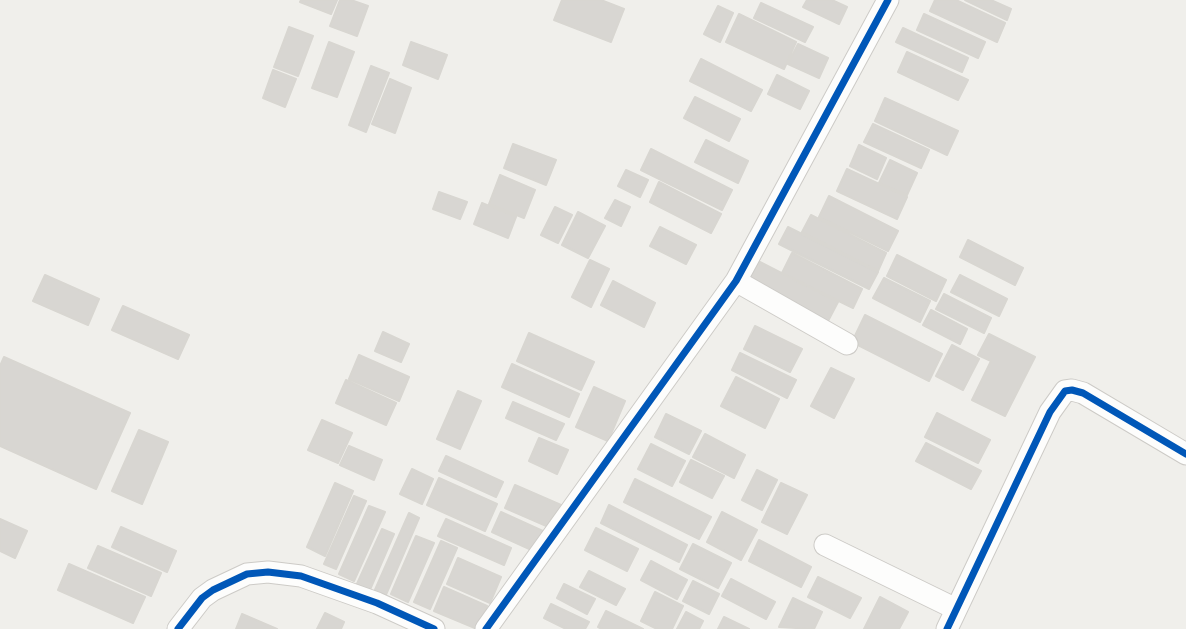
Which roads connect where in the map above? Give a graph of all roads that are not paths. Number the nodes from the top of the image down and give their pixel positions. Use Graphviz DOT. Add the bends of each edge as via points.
graph roads {
  1 [pos="888,0"];
  2 [pos="736,281"];
  3 [pos="847,344"];
  4 [pos="1186,454"];
  5 [pos="825,545"];
  6 [pos="957,609"];
  7 [pos="178,629"];
  8 [pos="433,629"];
  9 [pos="486,629"];
  10 [pos="947,629"];
  1 -- 2 [label="street"];
  2 -- 3 [label="street"];
  2 -- 9 [label="street"];
  4 -- 6 [label="street" via="1095,399 1065,391 1050,412"];
  5 -- 6 [label="street"];
  6 -- 10 [label="street"];
  7 -- 8 [label="street" via="213,590 247,574 268,572 301,576"];
}
